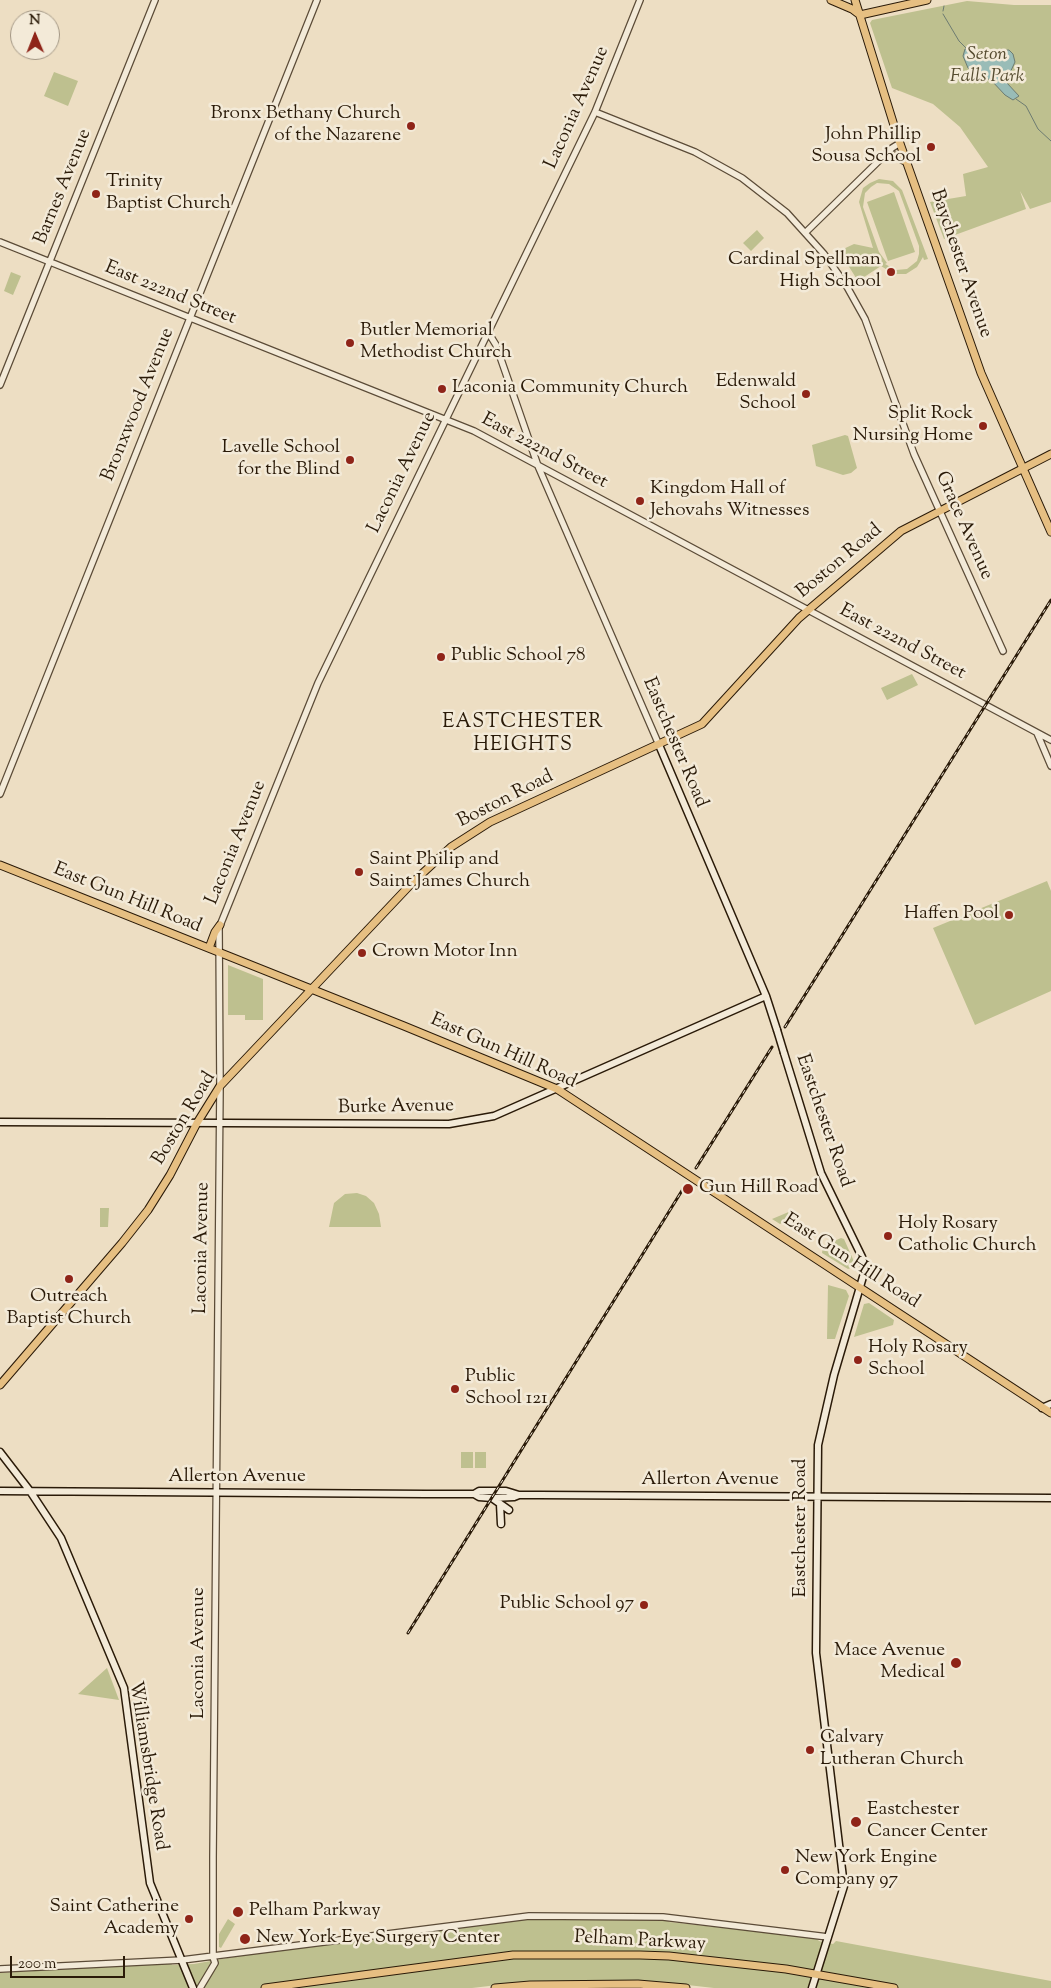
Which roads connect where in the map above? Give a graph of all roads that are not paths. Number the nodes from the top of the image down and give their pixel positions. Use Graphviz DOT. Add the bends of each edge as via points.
graph roads {
  1 [pos="155,0"];
  2 [pos="317,0"];
  3 [pos="640,0"];
  4 [pos="831,0"];
  5 [pos="855,0"];
  6 [pos="928,0"];
  7 [pos="860,15"];
  8 [pos="595,112"];
  9 [pos="900,143"];
  10 [pos="882,158"];
  11 [pos="907,162"];
  12 [pos="806,232"];
  13 [pos="0,242"];
  14 [pos="50,262"];
  15 [pos="190,318"];
  16 [pos="488,332"];
  17 [pos="0,385"];
  18 [pos="445,420"];
  19 [pos="1051,454"];
  20 [pos="538,466"];
  21 [pos="1024,469"];
  22 [pos="940,511"];
  23 [pos="1051,532"];
  24 [pos="808,610"];
  25 [pos="1003,651"];
  26 [pos="1036,733"];
  27 [pos="1051,740"];
  28 [pos="658,745"];
  29 [pos="1051,766"];
  30 [pos="0,794"];
  31 [pos="0,865"];
  32 [pos="220,925"];
  33 [pos="208,948"];
  34 [pos="219,952"];
  35 [pos="311,989"];
  36 [pos="766,996"];
  37 [pos="220,1086"];
  38 [pos="557,1089"];
  39 [pos="0,1122"];
  40 [pos="197,1123"];
  41 [pos="219,1124"];
  42 [pos="860,1288"];
  43 [pos="0,1384"];
  44 [pos="1051,1404"];
  45 [pos="1042,1408"];
  46 [pos="1051,1413"];
  47 [pos="0,1452"];
  48 [pos="0,1491"];
  49 [pos="30,1491"];
  50 [pos="216,1493"];
  51 [pos="474,1494"];
  52 [pos="519,1495"];
  53 [pos="818,1497"];
  54 [pos="492,1498"];
  55 [pos="1051,1498"];
  56 [pos="500,1504"];
  57 [pos="510,1510"];
  58 [pos="501,1524"];
  59 [pos="828,1938"];
  60 [pos="182,1960"];
  61 [pos="214,1960"];
  62 [pos="0,1969"];
  63 [pos="817,1974"];
  64 [pos="530,1985"];
  65 [pos="193,1988"];
  66 [pos="200,1988"];
  67 [pos="265,1988"];
  68 [pos="495,1988"];
  69 [pos="538,1988"];
  70 [pos="686,1988"];
  71 [pos="812,1988"];
  72 [pos="894,1988"];
  1 -- 14 [label="street, Barnes Avenue"];
  2 -- 15 [label="street, Bronxwood Avenue"];
  3 -- 8 [label="street, Laconia Avenue"];
  4 -- 7 [label="main road"];
  5 -- 7 [label="main road, Baychester Avenue"];
  6 -- 7 [label="main road"];
  7 -- 9 [label="main road, Baychester Avenue"];
  8 -- 12 [label="street, Grace Avenue" via="688,149 726,168 773,200"];
  8 -- 16 [label="street, Laconia Avenue"];
  9 -- 10 [label="street"];
  9 -- 11 [label="main road, Baychester Avenue"];
  10 -- 11 [label="main road" via="895,156"];
  10 -- 12 [label="street"];
  11 -- 21 [label="main road, Baychester Avenue" via="981,373"];
  12 -- 22 [label="street, Grace Avenue" via="854,298 872,336 914,454"];
  13 -- 14 [label="street, East 222nd Street"];
  14 -- 15 [label="street, East 222nd Street"];
  14 -- 17 [label="street, Barnes Avenue"];
  15 -- 18 [label="street, East 222nd Street"];
  15 -- 30 [label="street, Bronxwood Avenue"];
  16 -- 18 [label="street, Laconia Avenue"];
  16 -- 20 [label="street, Eastchester Road" via="496,345"];
  18 -- 20 [label="street, East 222nd Street" via="474,431"];
  18 -- 32 [label="street, Laconia Avenue" via="318,683"];
  19 -- 21 [label="main road, Boston Road"];
  20 -- 24 [label="street, East 222nd Street"];
  20 -- 28 [label="street, Eastchester Road"];
  21 -- 22 [label="main road, Boston Road"];
  21 -- 23 [label="main road, Baychester Avenue"];
  22 -- 24 [label="main road, Boston Road" via="901,532"];
  22 -- 25 [label="street, Grace Avenue"];
  24 -- 26 [label="street, East 222nd Street"];
  24 -- 28 [label="main road, Boston Road" via="702,724"];
  26 -- 27 [label="street, East 222nd Street"];
  26 -- 29 [label="street"];
  28 -- 35 [label="main road, Boston Road" via="500,817 451,848"];
  28 -- 36 [label="main road, Eastchester Road"];
  31 -- 33 [label="main road, East Gun Hill Road"];
  32 -- 33 [label="main road"];
  32 -- 34 [label="street, Laconia Avenue"];
  33 -- 34 [label="main road, East Gun Hill Road"];
  34 -- 35 [label="main road, East Gun Hill Road"];
  34 -- 37 [label="street, Laconia Avenue"];
  35 -- 37 [label="main road, Boston Road"];
  35 -- 38 [label="main road, East Gun Hill Road"];
  36 -- 38 [label="main road, Burke Avenue"];
  36 -- 42 [label="main road, Eastchester Road, bridge" via="821,1173 864,1264"];
  37 -- 40 [label="main road, Boston Road"];
  37 -- 41 [label="street, Laconia Avenue"];
  38 -- 41 [label="main road, Burke Avenue" via="494,1116 449,1124"];
  38 -- 42 [label="main road, East Gun Hill Road"];
  39 -- 40 [label="main road, Burke Avenue"];
  40 -- 41 [label="main road, Burke Avenue"];
  40 -- 43 [label="main road, Boston Road" via="170,1175 130,1233"];
  41 -- 50 [label="street, Laconia Avenue"];
  42 -- 45 [label="main road, East Gun Hill Road"];
  42 -- 53 [label="main road, Eastchester Road" via="834,1375 818,1445"];
  44 -- 45 [label="main road"];
  45 -- 46 [label="main road, East Gun Hill Road"];
  47 -- 49 [label="main road, Williamsbridge Road"];
  48 -- 49 [label="main road, Allerton Avenue"];
  49 -- 50 [label="main road, Allerton Avenue"];
  49 -- 60 [label="main road, Williamsbridge Road" via="61,1538 124,1688 150,1883"];
  50 -- 51 [label="main road, Allerton Avenue"];
  50 -- 61 [label="street, Laconia Avenue"];
  51 -- 52 [label="main road, Allerton Avenue" via="479,1491 506,1491"];
  51 -- 54 [label="main road, Allerton Avenue"];
  52 -- 53 [label="main road, Allerton Avenue"];
  52 -- 54 [label="main road, Allerton Avenue"];
  53 -- 55 [label="main road, Allerton Avenue"];
  53 -- 59 [label="main road, Eastchester Road" via="816,1653 844,1886"];
  54 -- 56 [label="main road"];
  56 -- 57 [label="main road"];
  56 -- 58 [label="main road"];
  59 -- 61 [label="street" via="663,1917 529,1916"];
  59 -- 63 [label="main road, Eastchester Road"];
  60 -- 61 [label="street"];
  60 -- 62 [label="street"];
  60 -- 65 [label="main road, Williamsbridge Road"];
  61 -- 66 [label="street"];
  63 -- 67 [label="main road, Pelham Parkway" via="660,1955 520,1955"];
  63 -- 71 [label="main road, Eastchester Road"];
  63 -- 72 [label="main road, Pelham Parkway"];
  64 -- 68 [label="main road"];
  64 -- 69 [label="main road"];
  64 -- 70 [label="main road" via="644,1984"];
}
